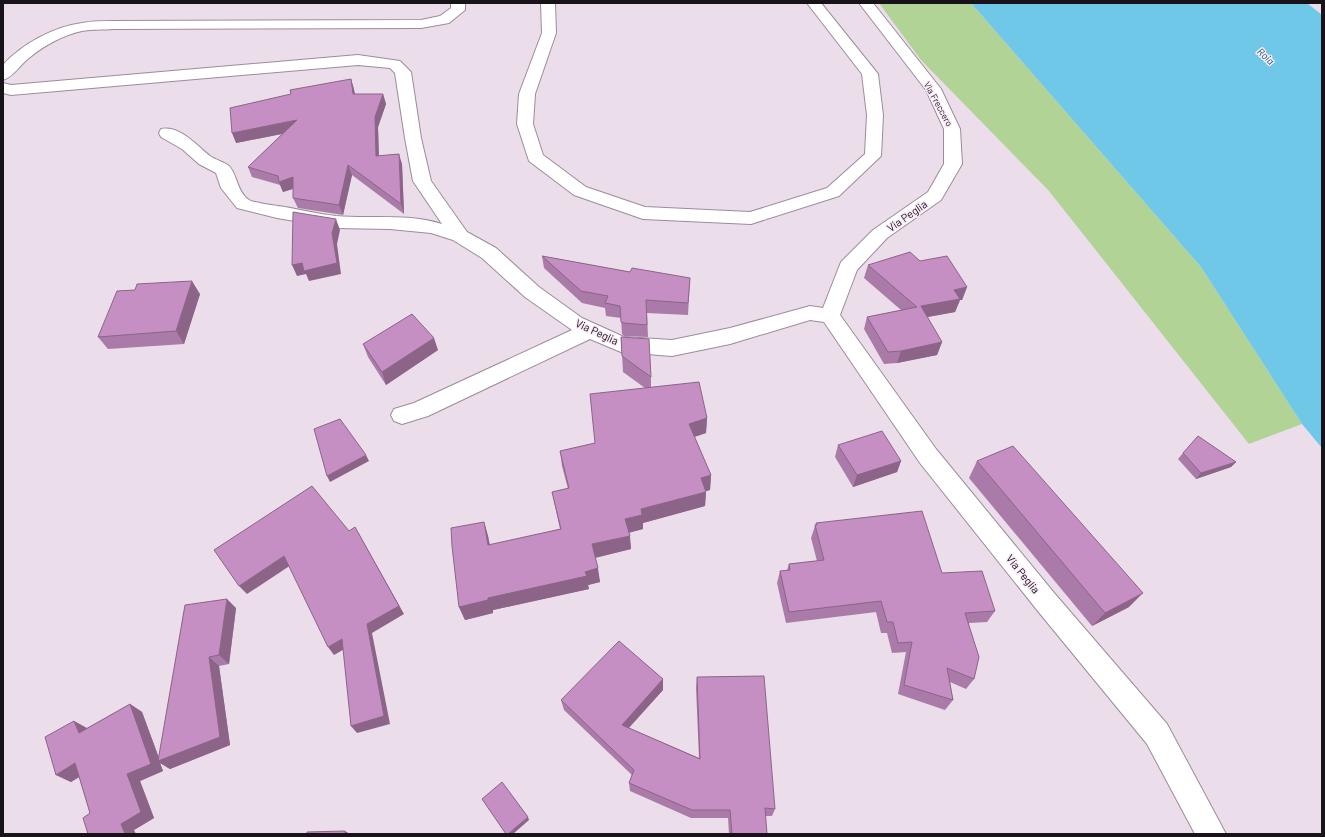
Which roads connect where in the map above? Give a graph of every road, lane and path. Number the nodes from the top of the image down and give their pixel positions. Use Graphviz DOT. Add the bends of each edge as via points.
graph roads {
  1 [pos="458,3"];
  2 [pos="548,3"];
  3 [pos="814,3"];
  4 [pos="866,3"];
  5 [pos="3,75"];
  6 [pos="3,88"];
  7 [pos="167,133"];
  8 [pos="935,196"];
  9 [pos="460,236"];
  10 [pos="830,316"];
  11 [pos="590,330"];
  12 [pos="402,415"];
  13 [pos="1211,834"];
  1 -- 5 [label="main road" via="458,10 444,20 421,24 113,25 77,28 44,41 10,66"];
  2 -- 3 [label="main road" via="549,33 527,94 525,124 535,157 580,190 643,213 751,218 833,192 873,156 875,115 870,74"];
  4 -- 8 [label="main road, Via Freccero" via="933,89 952,129 953,164"];
  6 -- 9 [label="main road" via="11,90 85,85 358,60 395,64 404,72 422,181"];
  7 -- 9 [label="main road" via="223,170 230,188 243,204 336,222 433,227"];
  8 -- 10 [label="main road, Via Peglia" via="880,234 848,267"];
  9 -- 11 [label="main road, Via Peglia" via="489,253 532,292 575,323"];
  10 -- 11 [label="main road, Via Peglia" via="810,313 730,336 672,348 621,344"];
  10 -- 13 [label="main road, Via Peglia" via="928,456 1157,734"];
  11 -- 12 [label="main road" via="420,410"];
}
